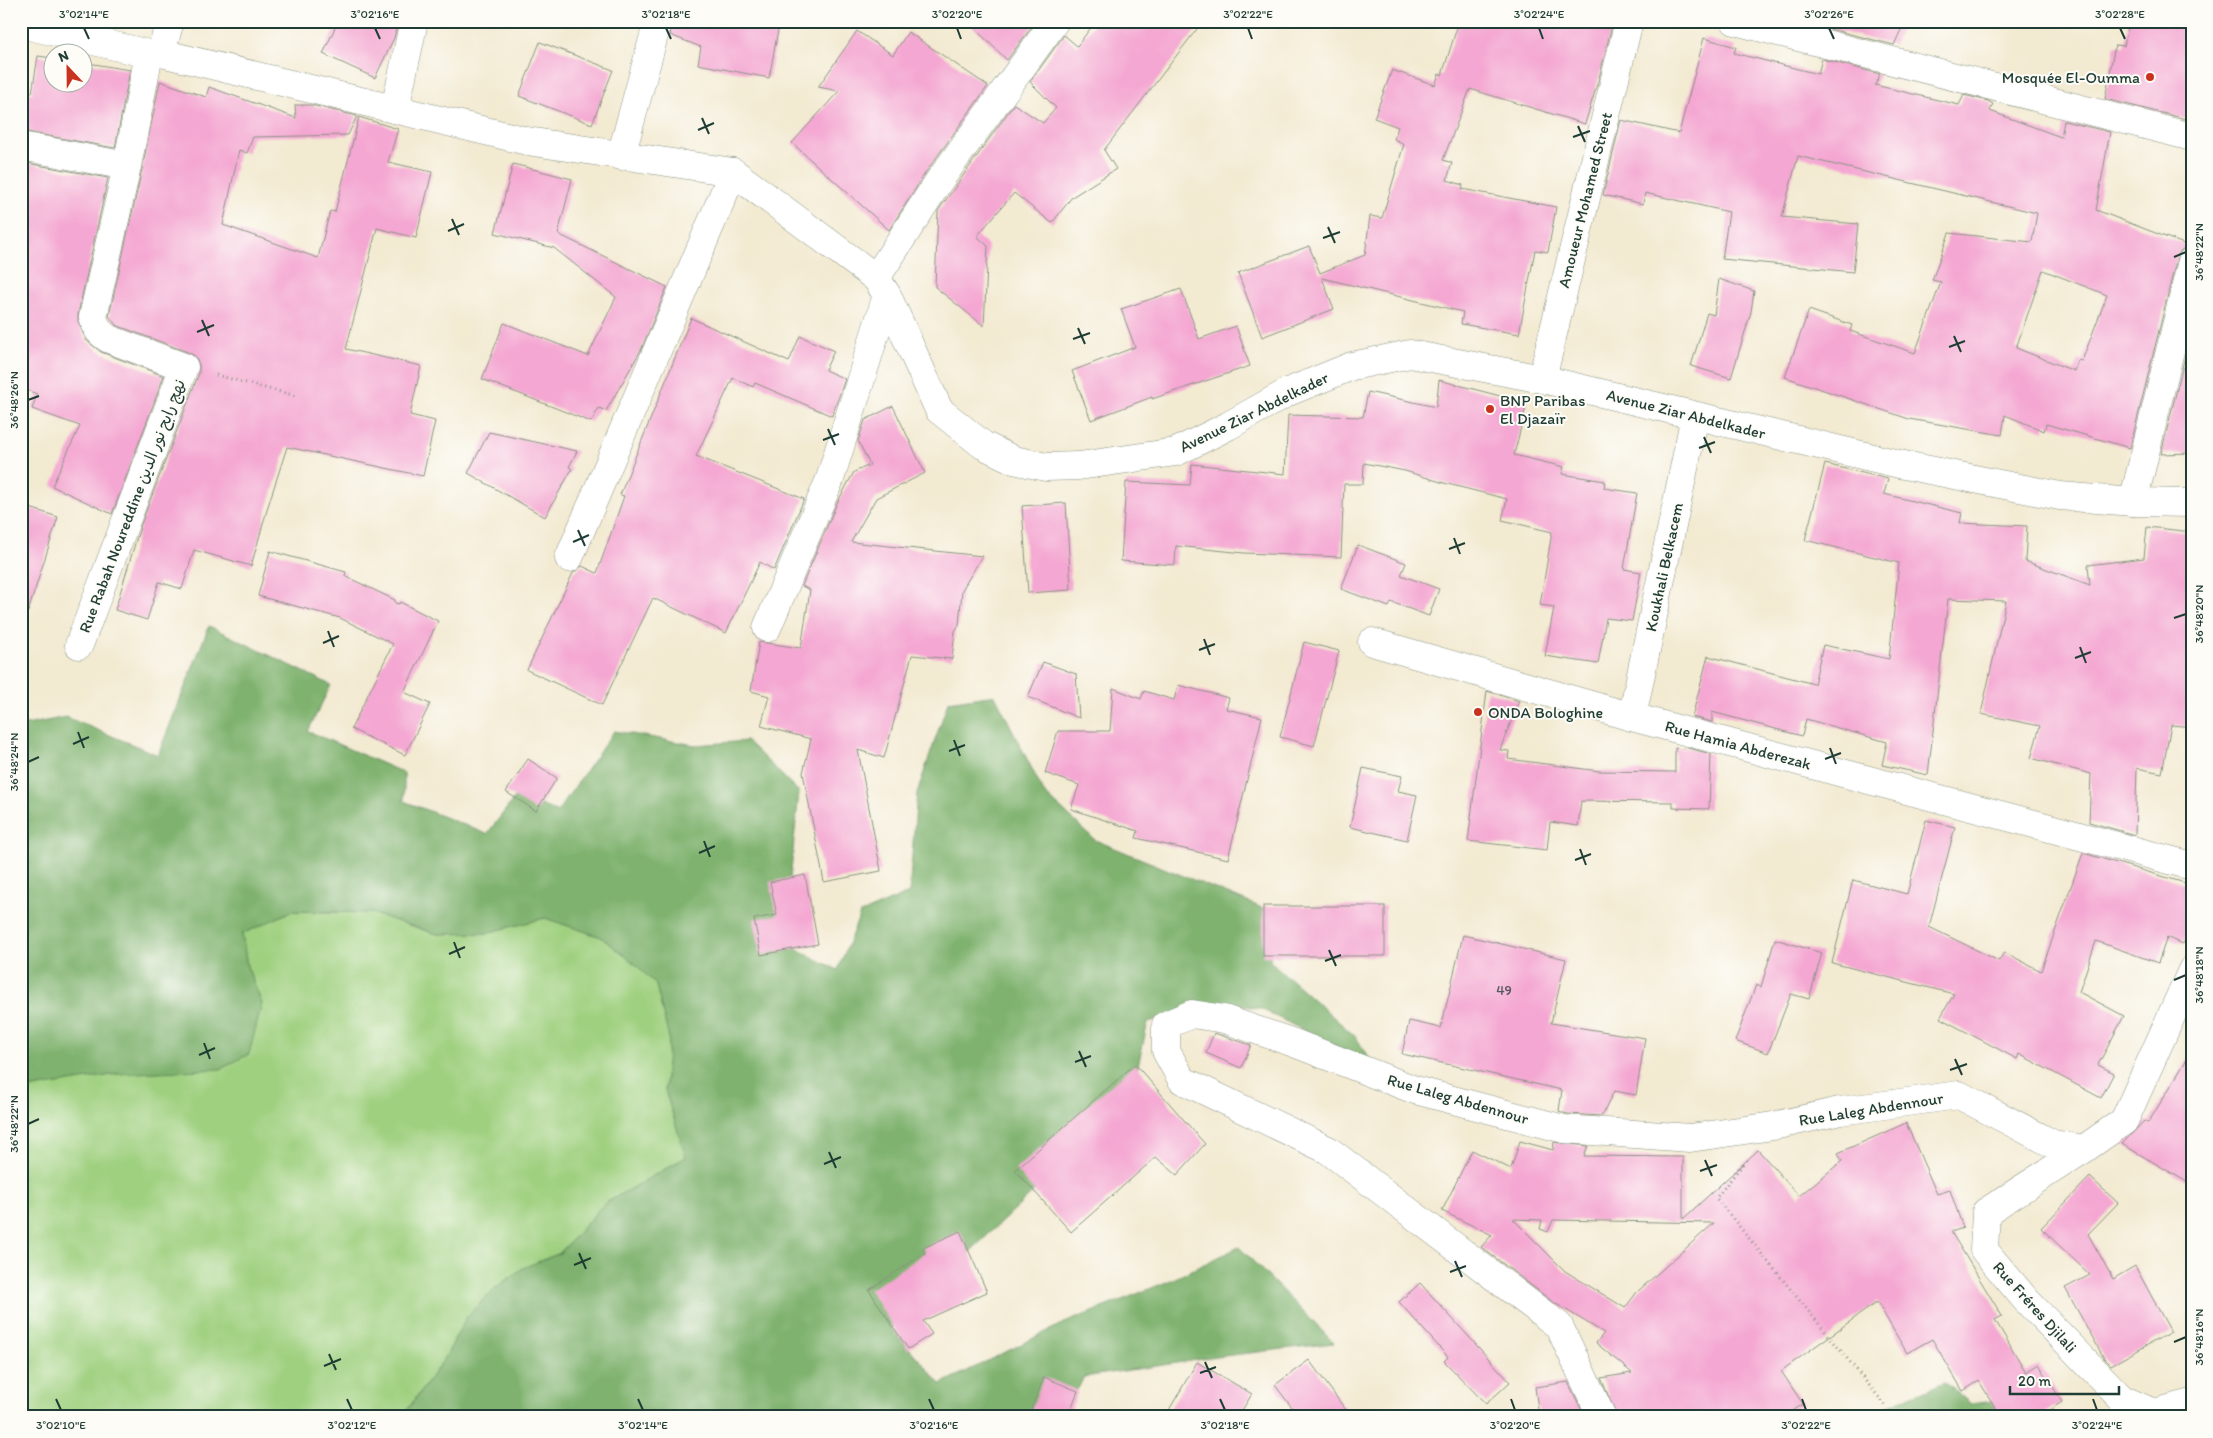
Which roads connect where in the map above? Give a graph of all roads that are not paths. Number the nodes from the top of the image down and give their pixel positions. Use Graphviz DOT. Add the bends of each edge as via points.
graph roads {
  1 [pos="170,21"];
  2 [pos="414,21"];
  3 [pos="658,21"];
  4 [pos="1055,21"];
  5 [pos="1628,21"];
  6 [pos="1735,21"];
  7 [pos="21,24"];
  8 [pos="155,54"];
  9 [pos="395,109"];
  10 [pos="2192,137"];
  11 [pos="21,146"];
  12 [pos="620,156"];
  13 [pos="127,166"];
  14 [pos="733,172"];
  15 [pos="2192,261"];
  16 [pos="882,287"];
  17 [pos="1542,379"];
  18 [pos="1695,416"];
  19 [pos="2134,502"];
  20 [pos="2192,503"];
  21 [pos="568,558"];
  22 [pos="767,628"];
  23 [pos="1372,642"];
  24 [pos="79,645"];
  25 [pos="1632,717"];
  26 [pos="2192,866"];
  27 [pos="2192,970"];
  28 [pos="2084,1149"];
  29 [pos="2192,1402"];
  30 [pos="1602,1417"];
  1 -- 8 [label="street, Rue Rabah Noureddine نهج رابح نور الدين"];
  2 -- 9 [label="street"];
  3 -- 12 [label="street"];
  4 -- 16 [label="street" via="939,181"];
  5 -- 17 [label="street, Amoueur Mohamed Street"];
  6 -- 10 [label="street"];
  7 -- 8 [label="street"];
  8 -- 9 [label="street"];
  8 -- 13 [label="street, Rue Rabah Noureddine نهج رابح نور الدين"];
  9 -- 12 [label="street" via="527,141"];
  11 -- 13 [label="street"];
  12 -- 14 [label="street"];
  13 -- 24 [label="street, Rue Rabah Noureddine نهج رابح نور الدين" via="93,317 95,326 109,339 184,367"];
  14 -- 16 [label="street"];
  14 -- 21 [label="street"];
  15 -- 19 [label="street"];
  16 -- 17 [label="street, Avenue Ziar Abdelkader" via="939,410 983,445 1014,460 1046,467 1079,466 1176,452 1288,392 1352,366 1410,354"];
  16 -- 22 [label="street" via="830,479"];
  17 -- 18 [label="street, Avenue Ziar Abdelkader"];
  18 -- 19 [label="street, Avenue Ziar Abdelkader" via="1899,464 2060,496"];
  18 -- 25 [label="street, Koukhali Belkacem"];
  19 -- 20 [label="street, Avenue Ziar Abdelkader"];
  23 -- 25 [label="street, Rue Hamia Abderezak"];
  25 -- 26 [label="street, Rue Hamia Abderezak"];
  27 -- 28 [label="street" via="2124,1121"];
  28 -- 29 [label="street, Rue Fréres Djilali" via="1986,1212 1984,1250 2026,1300 2122,1399 2154,1413"];
  28 -- 30 [label="street, Rue Laleg Abdennour" via="2053,1144 1960,1095 1840,1111 1773,1126 1690,1138 1564,1129 1415,1090 1224,1019 1192,1014 1166,1025 1166,1051 1182,1080 1328,1150 1559,1326"];
}
